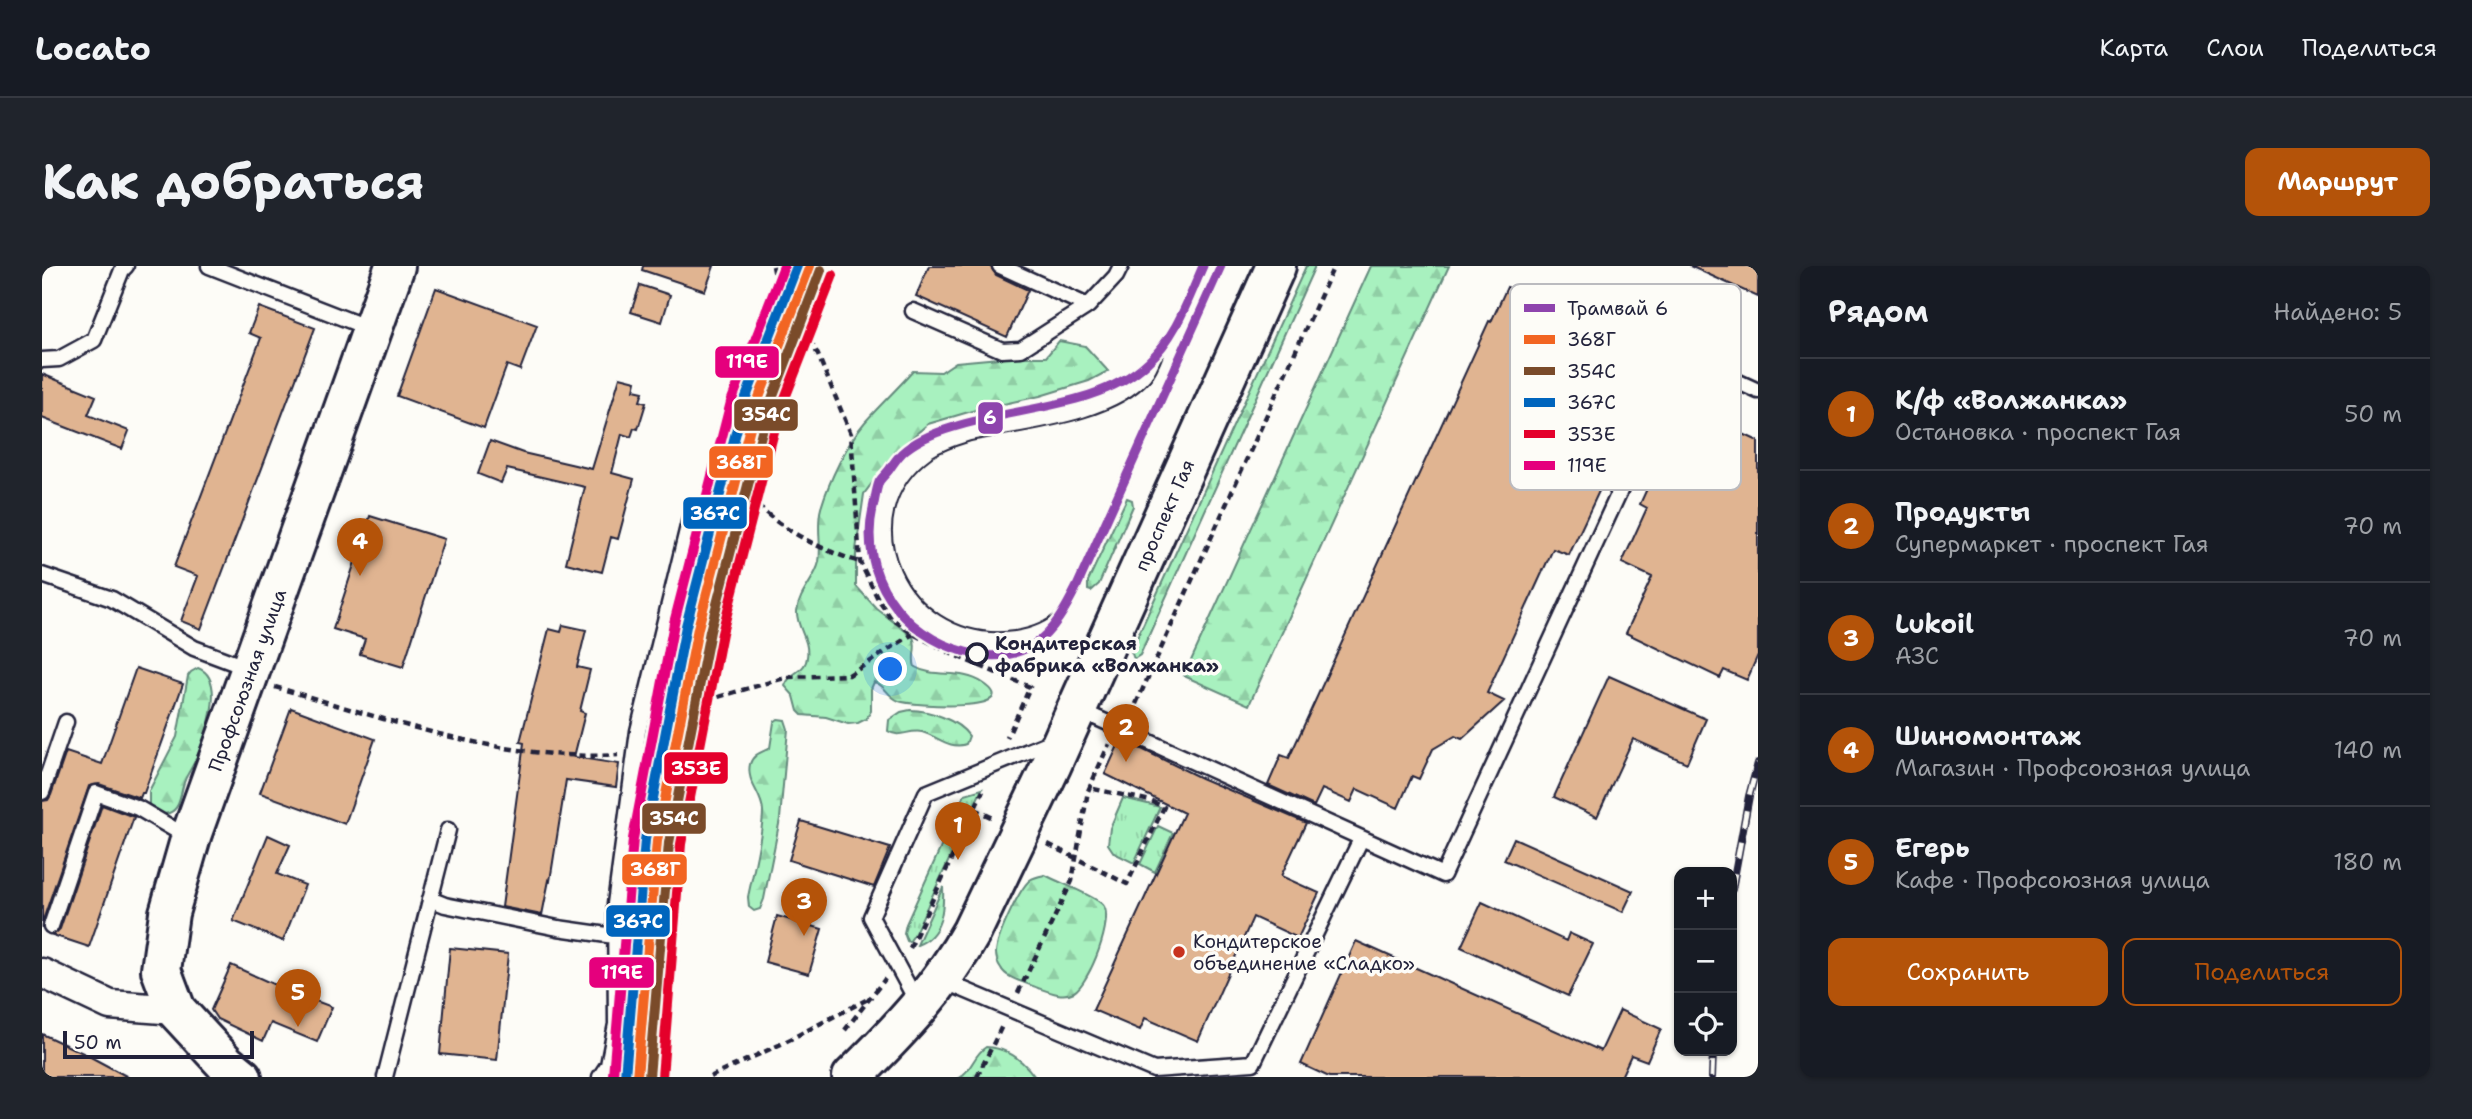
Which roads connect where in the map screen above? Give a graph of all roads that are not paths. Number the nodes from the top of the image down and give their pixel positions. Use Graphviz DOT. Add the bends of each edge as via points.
graph roads {
  1 [pos="126,266"];
  2 [pos="209,266"];
  3 [pos="395,266"];
  4 [pos="1000,266"];
  5 [pos="1121,266"];
  6 [pos="1276,266"];
  7 [pos="1088,306"];
  8 [pos="913,311"];
  9 [pos="372,329"];
  10 [pos="42,360"];
  11 [pos="1741,383"];
  12 [pos="1758,391"];
  13 [pos="1620,490"];
  14 [pos="692,510"];
  15 [pos="42,575"];
  16 [pos="249,674"];
  17 [pos="66,722"];
  18 [pos="1064,736"];
  19 [pos="42,792"];
  20 [pos="448,830"];
  21 [pos="190,839"];
  22 [pos="1361,839"];
  23 [pos="429,899"];
  24 [pos="51,926"];
  25 [pos="614,936"];
  26 [pos="42,973"];
  27 [pos="930,993"];
  28 [pos="176,1010"];
  29 [pos="242,1077"];
  30 [pos="385,1077"];
  31 [pos="600,1077"];
  32 [pos="852,1077"];
  1 -- 10 [label="lane" via="94,340 58,359"];
  2 -- 9 [label="lane"];
  3 -- 9 [label="street, Профсоюзная улица"];
  4 -- 7 [label="lane"];
  5 -- 7 [label="lane"];
  6 -- 18 [label="street, проспект Гая"];
  7 -- 8 [label="lane" via="1021,349 1002,350"];
  9 -- 16 [label="street, Профсоюзная улица"];
  11 -- 12 [label="lane"];
  13 -- 22 [label="lane" via="1443,876"];
  14 -- 25 [label="lane" via="638,731"];
  15 -- 16 [label="lane" via="112,598 194,648"];
  16 -- 21 [label="street, Профсоюзная улица"];
  17 -- 19 [label="lane"];
  18 -- 22 [label="lane" via="1120,729"];
  18 -- 27 [label="street, проспект Гая" via="972,931"];
  18 -- 27 [label="lane" via="926,793 871,917 897,965"];
  20 -- 23 [label="lane"];
  21 -- 24 [label="lane" via="138,808 96,793"];
  21 -- 28 [label="street, Профсоюзная улица" via="169,913 161,970"];
  22 -- 27 [label="lane" via="1253,1063 1154,1070 1010,1010"];
  23 -- 25 [label="lane"];
  23 -- 30 [label="lane"];
  25 -- 31 [label="lane" via="616,1024 608,1065"];
  26 -- 28 [label="street" via="110,1005"];
  27 -- 32 [label="street, проспект Гая"];
  28 -- 29 [label="street, Профсоюзная улица"];
}
